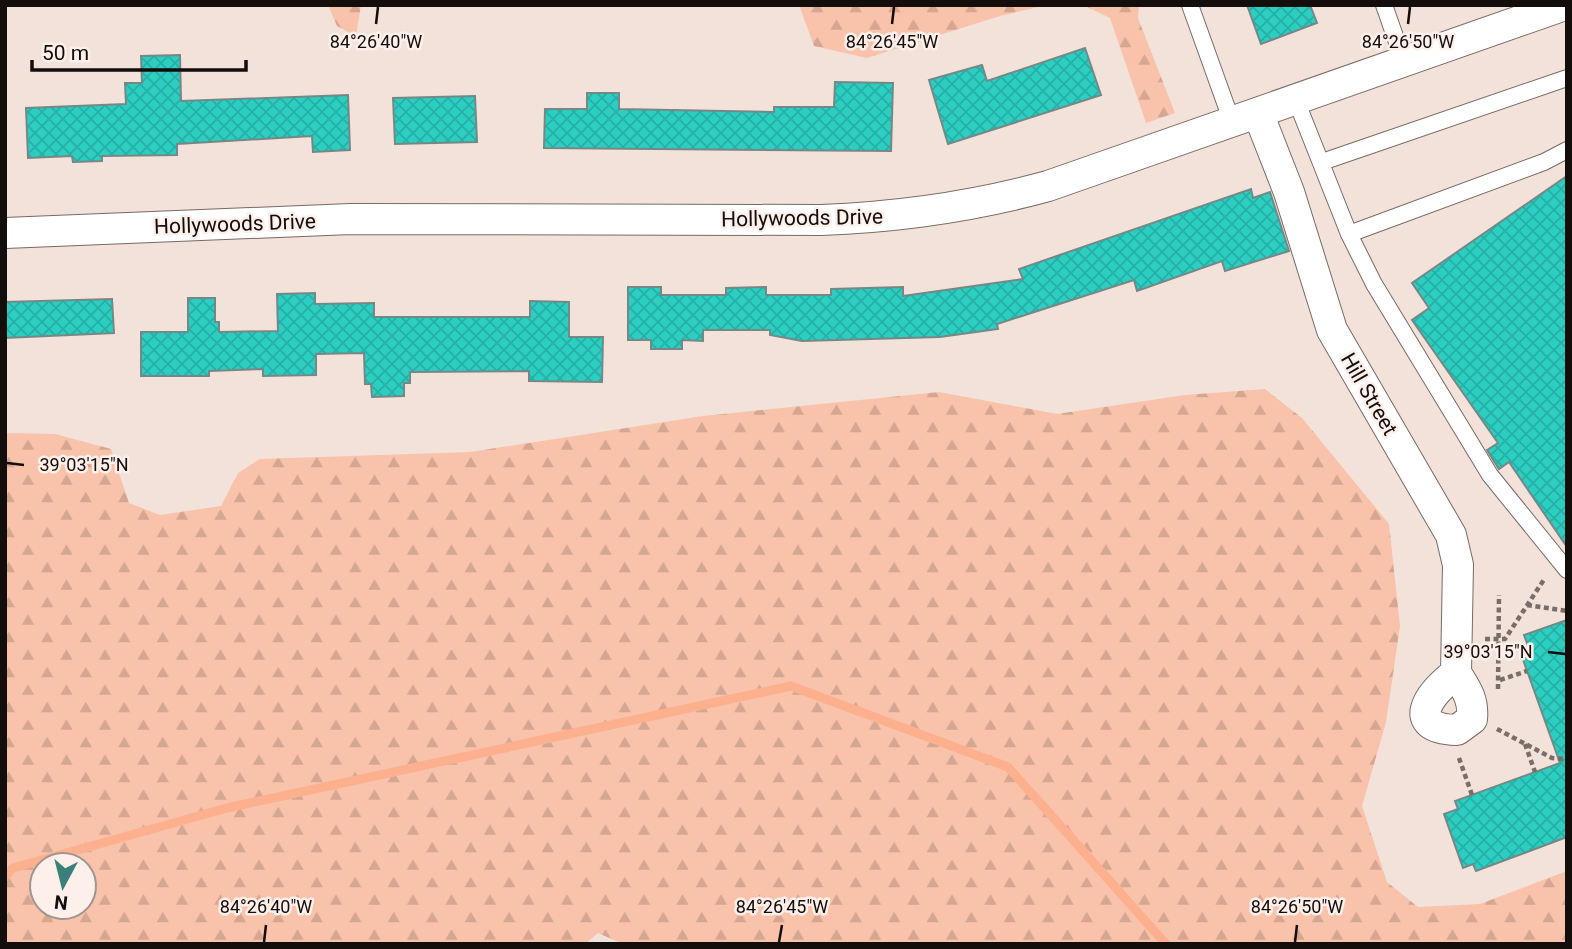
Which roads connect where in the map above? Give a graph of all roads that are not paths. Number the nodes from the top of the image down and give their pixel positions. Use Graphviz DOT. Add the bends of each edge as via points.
graph roads {
  1 [pos="1190,5"];
  2 [pos="1384,5"];
  3 [pos="1565,5"];
  4 [pos="1404,62"];
  5 [pos="1567,78"];
  6 [pos="1296,100"];
  7 [pos="1245,118"];
  8 [pos="1567,150"];
  9 [pos="1322,162"];
  10 [pos="5,233"];
  11 [pos="1349,234"];
  12 [pos="1559,571"];
  13 [pos="1456,673"];
  1 -- 7 [label="lane"];
  2 -- 4 [label="lane"];
  3 -- 4 [label="street, Hollywoods Drive"];
  4 -- 6 [label="street, Hollywoods Drive"];
  5 -- 9 [label="lane"];
  6 -- 7 [label="street, Hollywoods Drive"];
  6 -- 9 [label="lane"];
  7 -- 10 [label="street, Hollywoods Drive" via="1048,186 988,202 890,217 351,219"];
  7 -- 13 [label="street, Hill Street" via="1289,192 1332,330 1451,535 1458,565"];
  8 -- 11 [label="lane"];
  9 -- 11 [label="lane"];
  11 -- 12 [label="lane" via="1387,307 1490,475"];
}
